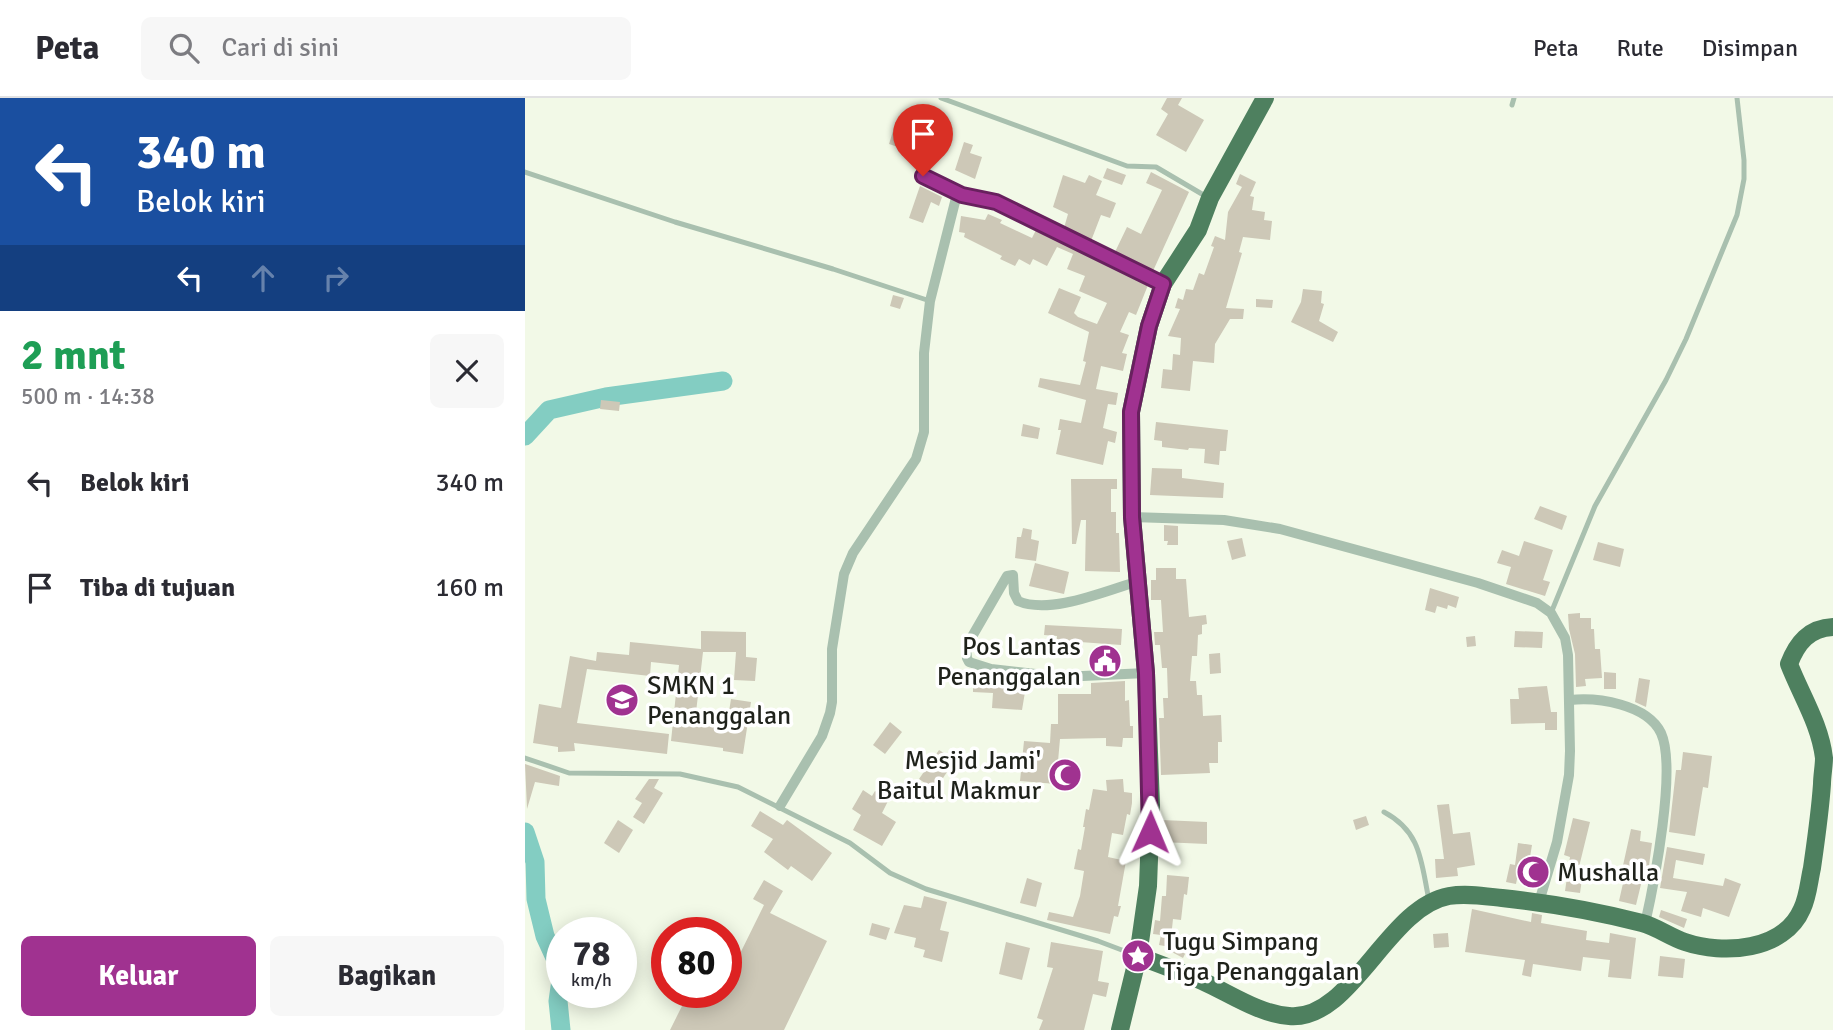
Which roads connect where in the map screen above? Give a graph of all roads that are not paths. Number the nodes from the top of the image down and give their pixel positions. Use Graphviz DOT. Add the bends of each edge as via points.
graph roads {
  1 [pos="941,98"];
  2 [pos="1265,98"];
  3 [pos="1737,98"];
  4 [pos="525,172"];
  5 [pos="923,176"];
  6 [pos="962,195"];
  7 [pos="1210,198"];
  8 [pos="1163,284"];
  9 [pos="930,301"];
  10 [pos="1132,517"];
  11 [pos="1139,581"];
  12 [pos="1551,613"];
  13 [pos="1833,627"];
  14 [pos="1146,673"];
  15 [pos="1570,700"];
  16 [pos="525,758"];
  17 [pos="780,806"];
  18 [pos="1384,812"];
  19 [pos="1539,902"];
  20 [pos="1430,903"];
  21 [pos="1645,924"];
  22 [pos="1138,956"];
  23 [pos="1120,1030"];
  1 -- 7 [label="lane" via="1127,166 1156,167"];
  2 -- 7 [label="highway"];
  3 -- 12 [label="lane" via="1744,160 1737,215 1667,380 1595,506"];
  4 -- 9 [label="lane"];
  5 -- 6 [label="lane"];
  6 -- 8 [label="street" via="996,202"];
  6 -- 9 [label="street" via="956,198"];
  7 -- 8 [label="highway" via="1198,230"];
  8 -- 10 [label="highway" via="1131,412"];
  9 -- 17 [label="street" via="924,353 924,432 916,459 853,553 832,649 829,713 822,736"];
  10 -- 11 [label="highway"];
  10 -- 12 [label="street" via="1224,520 1280,530 1478,583 1537,603"];
  11 -- 14 [label="highway"];
  11 -- 14 [label="street" via="1035,606 1018,601 1013,575 1007,576 966,654 969,662 982,667 1049,676"];
  12 -- 15 [label="street" via="1569,655"];
  13 -- 21 [label="highway" via="1808,634 1789,664 1811,713 1824,759 1819,826 1802,909 1790,927 1770,939 1730,949 1685,942"];
  14 -- 22 [label="highway" via="1151,805 1148,887"];
  15 -- 19 [label="street" via="1565,803"];
  15 -- 21 [label="street" via="1604,700 1643,714 1660,730 1664,741 1666,775 1656,879"];
  16 -- 17 [label="lane" via="569,773 680,774 708,779"];
  17 -- 22 [label="lane" via="850,843 890,873 926,889"];
  18 -- 20 [label="lane" via="1401,822 1416,843"];
  19 -- 20 [label="highway" via="1468,894"];
  19 -- 21 [label="highway"];
  20 -- 22 [label="highway" via="1397,929 1332,1001 1301,1016 1262,1009"];
  22 -- 23 [label="highway"];
}
